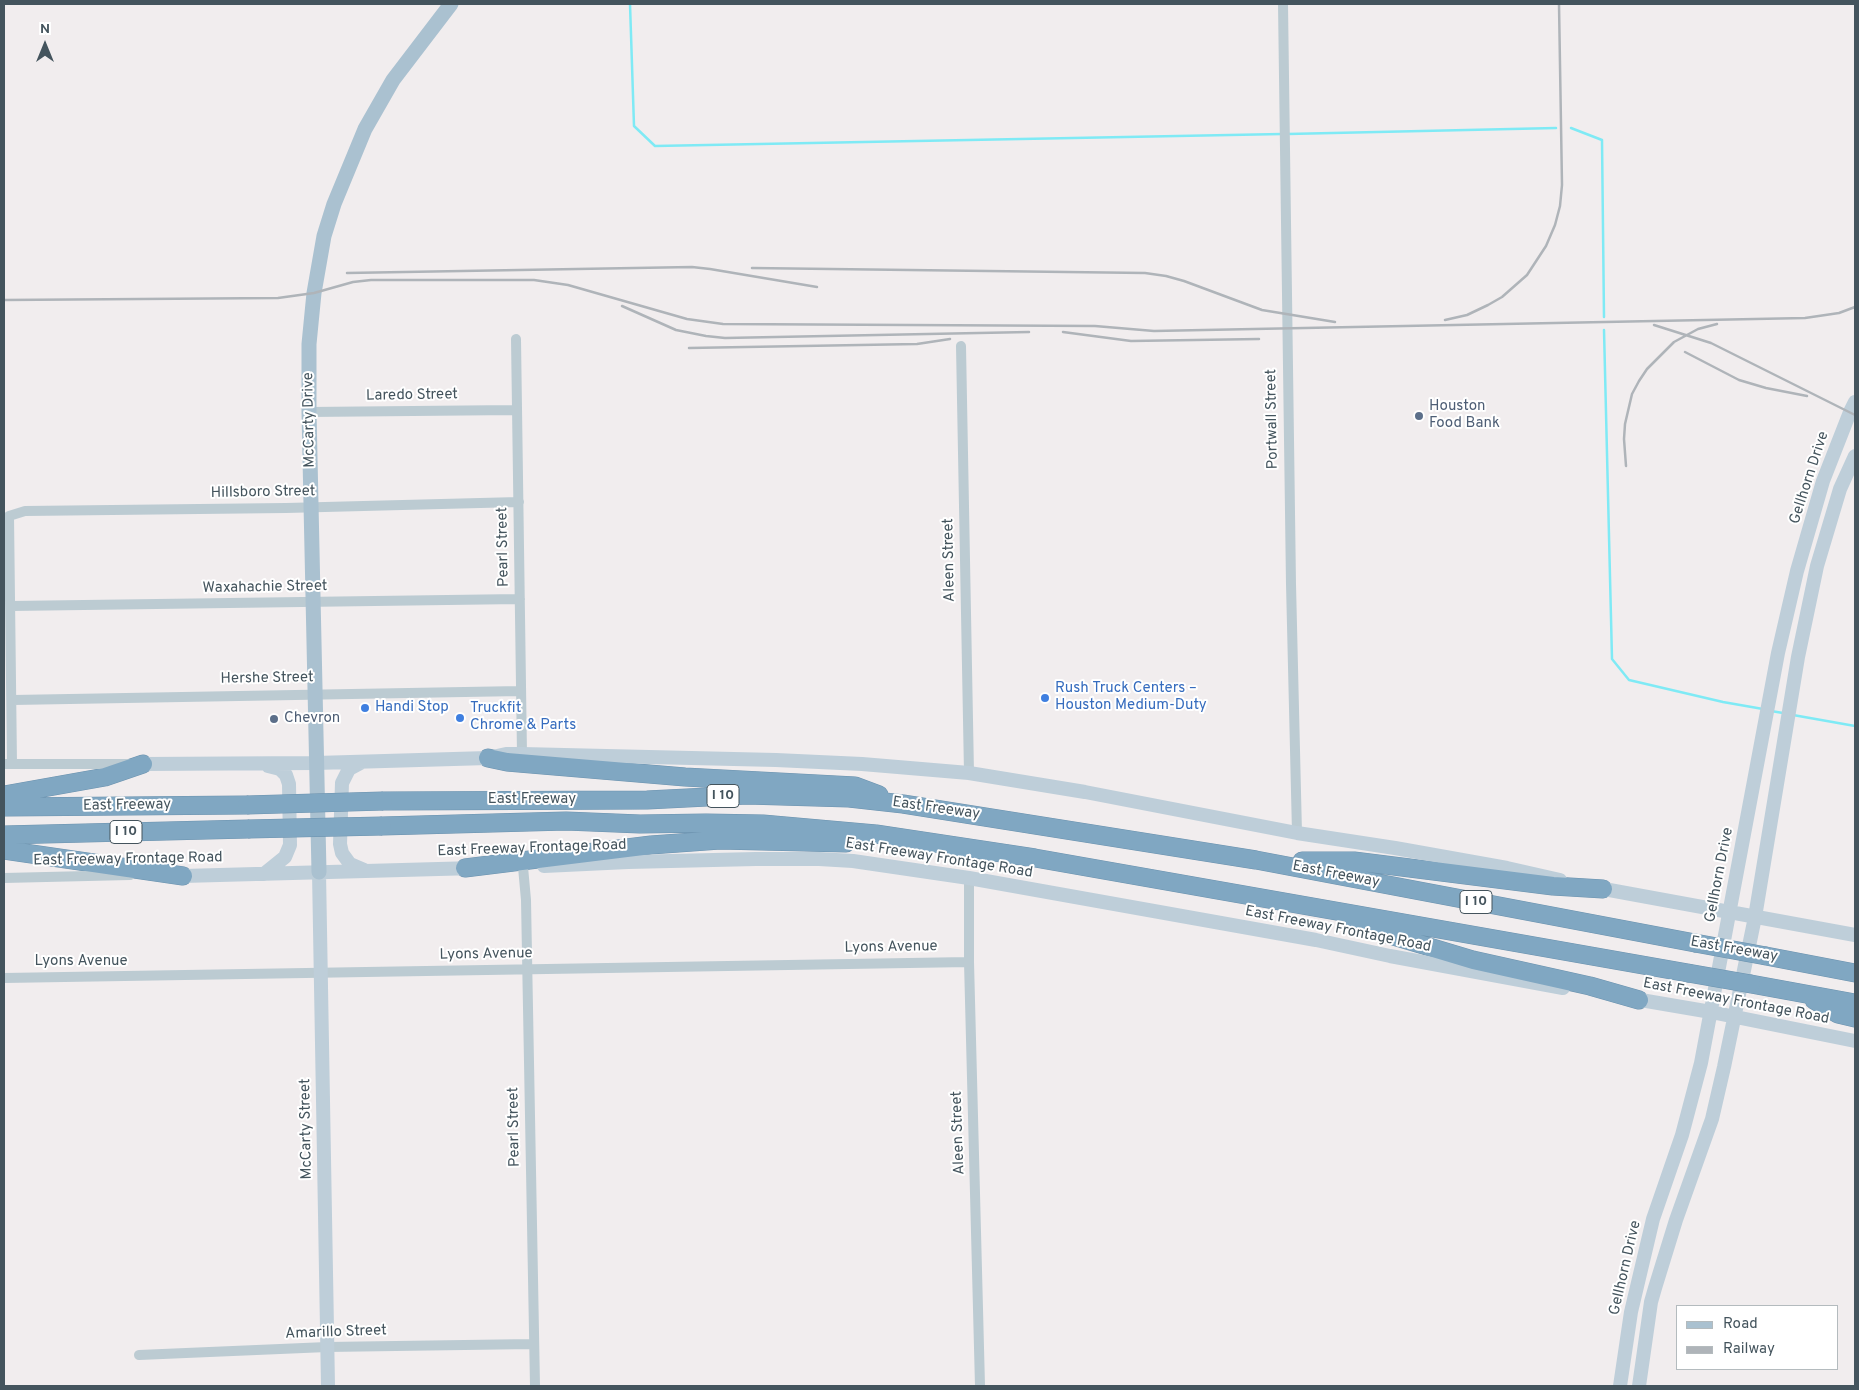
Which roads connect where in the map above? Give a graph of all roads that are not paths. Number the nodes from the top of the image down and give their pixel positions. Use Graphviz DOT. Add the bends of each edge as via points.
graph roads {
  1 [pos="451,4"];
  2 [pos="1283,4"];
  3 [pos="516,340"];
  4 [pos="961,346"];
  5 [pos="1855,402"];
  6 [pos="516,410"];
  7 [pos="309,412"];
  8 [pos="1855,456"];
  9 [pos="1824,481"];
  10 [pos="1840,489"];
  11 [pos="519,502"];
  12 [pos="311,508"];
  13 [pos="1795,580"];
  14 [pos="1813,586"];
  15 [pos="520,599"];
  16 [pos="313,602"];
  17 [pos="11,606"];
  18 [pos="1778,653"];
  19 [pos="1798,657"];
  20 [pos="521,691"];
  21 [pos="316,693"];
  22 [pos="13,700"];
  23 [pos="522,754"];
  24 [pos="488,758"];
  25 [pos="362,762"];
  26 [pos="260,763"];
  27 [pos="316,763"];
  28 [pos="8,764"];
  29 [pos="142,764"];
  30 [pos="968,773"];
  31 [pos="1756,775"];
  32 [pos="1777,781"];
  33 [pos="4,795"];
  34 [pos="903,804"];
  35 [pos="4,807"];
  36 [pos="1297,833"];
  37 [pos="4,834"];
  38 [pos="964,846"];
  39 [pos="4,850"];
  40 [pos="1256,860"];
  41 [pos="523,867"];
  42 [pos="465,868"];
  43 [pos="319,872"];
  44 [pos="370,872"];
  45 [pos="264,874"];
  46 [pos="183,876"];
  47 [pos="4,878"];
  48 [pos="970,878"];
  49 [pos="1603,889"];
  50 [pos="1271,900"];
  51 [pos="1730,912"];
  52 [pos="1755,917"];
  53 [pos="1855,936"];
  54 [pos="969,962"];
  55 [pos="527,969"];
  56 [pos="320,972"];
  57 [pos="1855,973"];
  58 [pos="4,978"];
  59 [pos="1802,993"];
  60 [pos="1639,1000"];
  61 [pos="1855,1003"];
  62 [pos="1711,1012"];
  63 [pos="1734,1017"];
  64 [pos="1855,1018"];
  65 [pos="1855,1041"];
  66 [pos="1679,1145"];
  67 [pos="1699,1154"];
  68 [pos="533,1344"];
  69 [pos="327,1347"];
  70 [pos="139,1355"];
  71 [pos="328,1386"];
  72 [pos="535,1386"];
  73 [pos="980,1386"];
  74 [pos="1620,1386"];
  75 [pos="1639,1386"];
  1 -- 7 [label="main road, McCarty Drive" via="382,98 365,129 334,204 324,236 314,293 309,344"];
  2 -- 36 [label="street, Portwall Street" via="1290,584"];
  3 -- 6 [label="street, Pearl Street"];
  4 -- 30 [label="street, Aleen Street"];
  5 -- 9 [label="main road, Gellhorn Drive"];
  6 -- 7 [label="street, Laredo Street"];
  6 -- 11 [label="street, Pearl Street"];
  7 -- 12 [label="main road, McCarty Drive"];
  8 -- 10 [label="main road"];
  9 -- 10 [label="main road"];
  9 -- 13 [label="main road, Gellhorn Drive"];
  10 -- 14 [label="main road"];
  11 -- 12 [label="street, Hillsboro Street"];
  11 -- 15 [label="street, Pearl Street"];
  12 -- 16 [label="main road, McCarty Drive"];
  12 -- 17 [label="street, Hillsboro Street" via="26,511 9,516"];
  13 -- 14 [label="main road"];
  13 -- 18 [label="main road, Gellhorn Drive"];
  14 -- 19 [label="main road"];
  15 -- 16 [label="street, Waxahachie Street"];
  15 -- 20 [label="street, Pearl Street"];
  16 -- 17 [label="street, Waxahachie Street"];
  16 -- 21 [label="main road, McCarty Drive"];
  17 -- 22 [label="street"];
  18 -- 19 [label="main road"];
  18 -- 31 [label="main road, Gellhorn Drive"];
  19 -- 32 [label="main road"];
  20 -- 21 [label="street, Hershe Street"];
  20 -- 23 [label="street, Pearl Street"];
  21 -- 22 [label="street, Hershe Street"];
  21 -- 27 [label="main road, McCarty Drive"];
  22 -- 28 [label="street"];
  23 -- 24 [label="main road"];
  23 -- 30 [label="main road" via="822,761"];
  24 -- 25 [label="main road"];
  24 -- 34 [label="highway" via="666,775 855,786"];
  25 -- 27 [label="main road"];
  25 -- 44 [label="main road" via="349,769 342,783 340,844 350,864"];
  26 -- 27 [label="main road"];
  26 -- 29 [label="main road"];
  26 -- 45 [label="main road" via="280,769 289,784 290,845 285,857"];
  27 -- 43 [label="main road, McCarty Drive"];
  28 -- 29 [label="street"];
  29 -- 33 [label="highway" via="105,777"];
  30 -- 36 [label="main road"];
  31 -- 32 [label="main road"];
  31 -- 51 [label="main road, Gellhorn Drive"];
  32 -- 52 [label="main road"];
  34 -- 35 [label="highway, East Freeway / I 10, bridge" via="849,798 747,795 647,800"];
  34 -- 40 [label="highway, East Freeway / I 10"];
  36 -- 49 [label="main road" via="1498,866"];
  37 -- 38 [label="highway, East Freeway / I 10, bridge" via="566,821 763,824"];
  38 -- 42 [label="highway" via="720,840 651,845"];
  38 -- 50 [label="highway, East Freeway / I 10"];
  39 -- 46 [label="highway"];
  40 -- 49 [label="highway" via="1354,861 1553,886"];
  40 -- 57 [label="highway, East Freeway / I 10, bridge"];
  41 -- 42 [label="main road, East Freeway Frontage Road"];
  41 -- 48 [label="main road, East Freeway Frontage Road" via="819,859"];
  41 -- 55 [label="street, Pearl Street"];
  42 -- 44 [label="main road, East Freeway Frontage Road"];
  43 -- 44 [label="main road, East Freeway Frontage Road"];
  43 -- 45 [label="main road, East Freeway Frontage Road"];
  43 -- 56 [label="main road, McCarty Street"];
  45 -- 46 [label="main road, East Freeway Frontage Road"];
  46 -- 47 [label="street, East Freeway Frontage Road"];
  48 -- 54 [label="street, Aleen Street"];
  48 -- 60 [label="main road, East Freeway Frontage Road"];
  49 -- 51 [label="main road"];
  50 -- 59 [label="highway, East Freeway / I 10, bridge"];
  50 -- 60 [label="highway" via="1473,960"];
  51 -- 52 [label="main road"];
  51 -- 62 [label="main road, Gellhorn Drive"];
  52 -- 53 [label="main road"];
  52 -- 63 [label="main road"];
  54 -- 55 [label="street, Lyons Avenue"];
  54 -- 73 [label="street, Aleen Street"];
  55 -- 56 [label="street, Lyons Avenue"];
  55 -- 68 [label="street, Pearl Street"];
  56 -- 58 [label="street, Lyons Avenue"];
  56 -- 69 [label="main road, McCarty Street"];
  59 -- 61 [label="highway, East Freeway / I 10"];
  59 -- 64 [label="highway" via="1838,1014"];
  60 -- 62 [label="main road, East Freeway Frontage Road"];
  62 -- 63 [label="main road, East Freeway Frontage Road"];
  62 -- 66 [label="main road, Gellhorn Drive" via="1702,1063"];
  63 -- 65 [label="main road, East Freeway Frontage Road"];
  63 -- 67 [label="main road" via="1712,1119"];
  66 -- 67 [label="main road"];
  66 -- 74 [label="main road, Gellhorn Drive" via="1653,1219 1631,1312"];
  67 -- 75 [label="main road" via="1655,1288"];
  68 -- 69 [label="street, Amarillo Street"];
  68 -- 72 [label="street, Pearl Street"];
  69 -- 70 [label="street, Amarillo Street"];
  69 -- 71 [label="main road, McCarty Street"];
}
